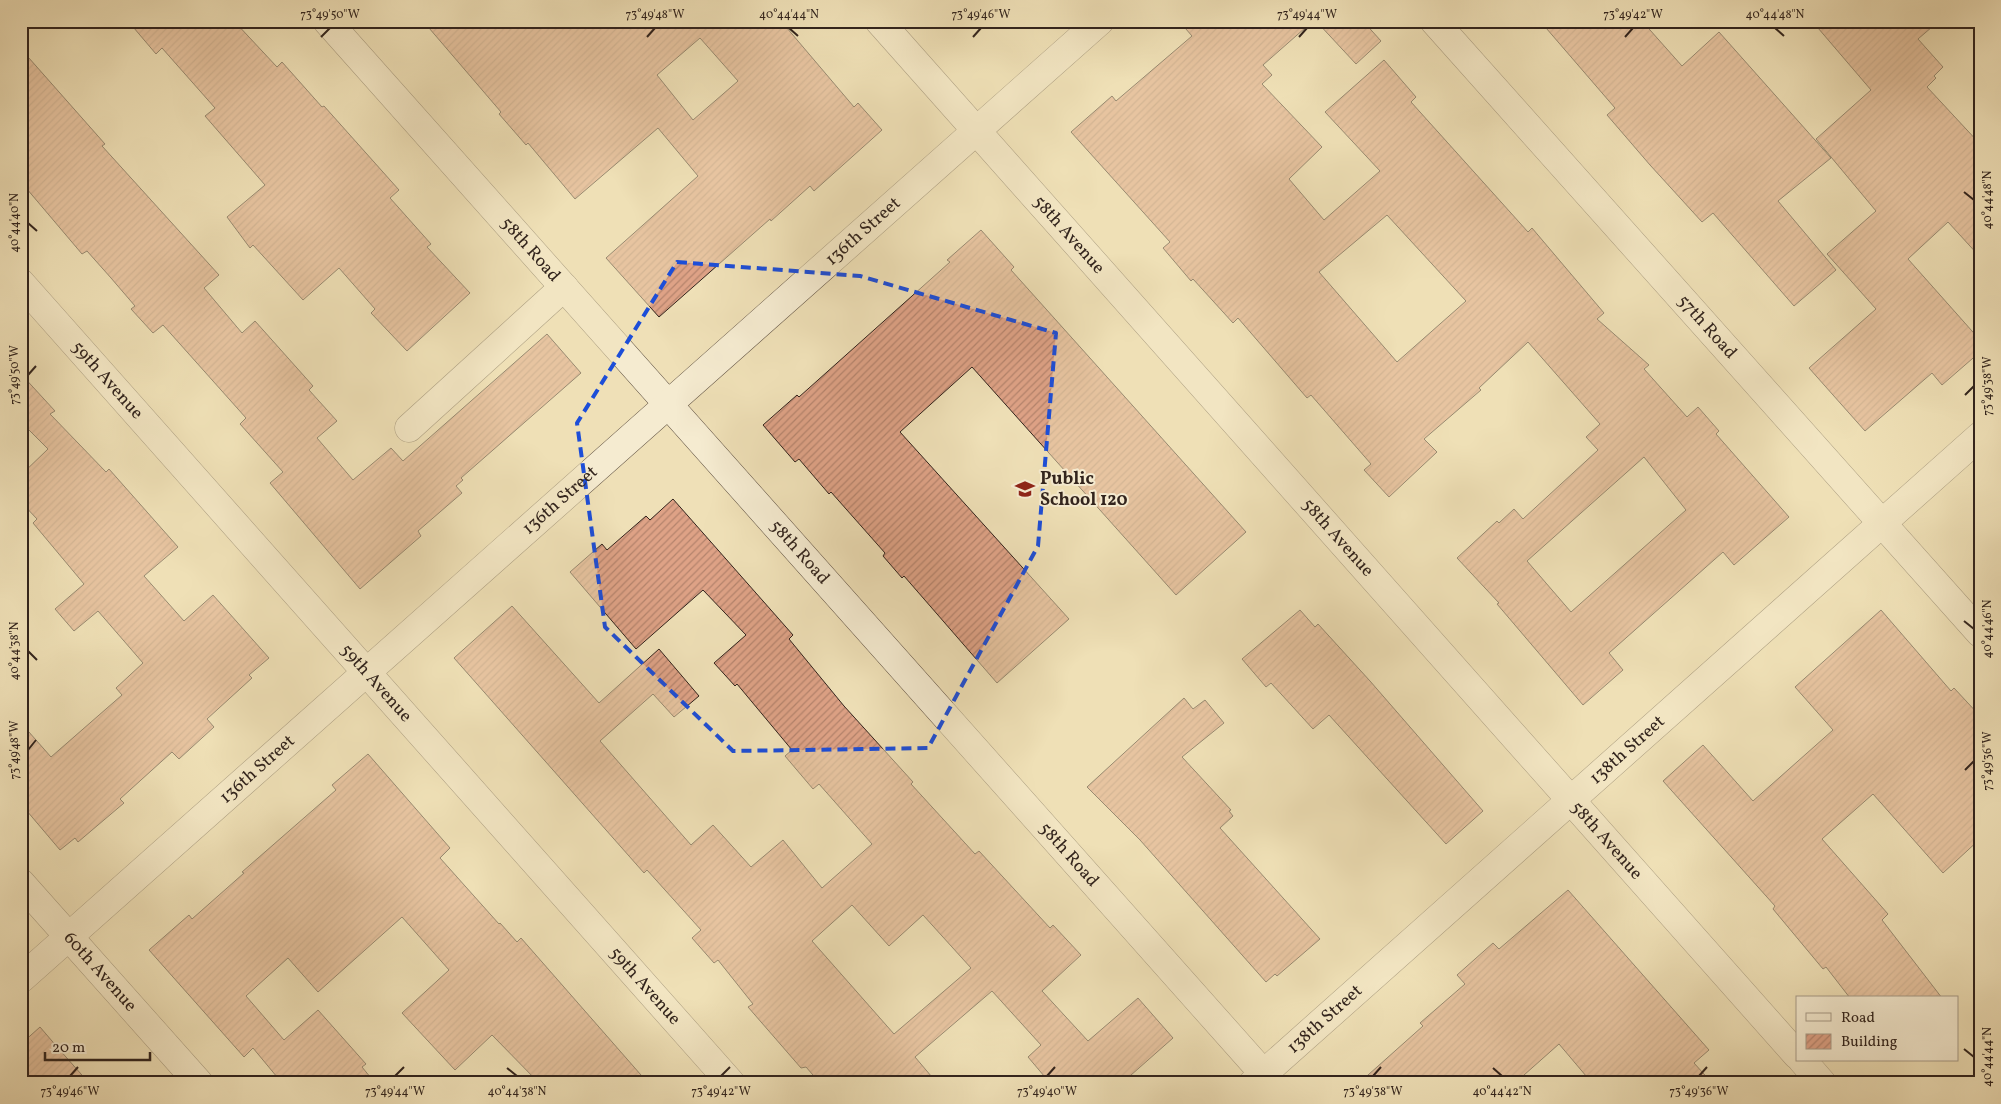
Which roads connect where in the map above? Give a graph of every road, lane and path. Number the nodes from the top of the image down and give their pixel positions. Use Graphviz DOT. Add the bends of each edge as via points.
graph roads {
  1 [pos="327,21"];
  2 [pos="879,21"];
  3 [pos="1100,21"];
  4 [pos="1434,21"];
  5 [pos="976,130"];
  6 [pos="21,283"];
  7 [pos="564,287"];
  8 [pos="669,404"];
  9 [pos="409,428"];
  10 [pos="1980,436"];
  11 [pos="1881,525"];
  12 [pos="1980,633"];
  13 [pos="368,673"];
  14 [pos="1571,800"];
  15 [pos="21,883"];
  16 [pos="70,937"];
  17 [pos="21,980"];
  18 [pos="1796,1054"];
  19 [pos="1804,1062"];
  20 [pos="1263,1080"];
  21 [pos="199,1083"];
  22 [pos="731,1083"];
  23 [pos="1822,1083"];
  1 -- 7 [label="street, 58th Road"];
  2 -- 5 [label="street, 58th Avenue"];
  3 -- 5 [label="street, 136th Street"];
  4 -- 11 [label="street, 57th Road"];
  5 -- 8 [label="street, 136th Street"];
  5 -- 14 [label="street, 58th Avenue"];
  6 -- 13 [label="street, 59th Avenue"];
  7 -- 8 [label="street, 58th Road"];
  7 -- 9 [label="street"];
  8 -- 13 [label="street, 136th Street"];
  8 -- 20 [label="street, 58th Road"];
  10 -- 11 [label="street, 138th Street"];
  11 -- 12 [label="street, 57th Road"];
  11 -- 14 [label="street, 138th Street"];
  13 -- 16 [label="street, 136th Street"];
  13 -- 22 [label="street, 59th Avenue"];
  14 -- 18 [label="street, 58th Avenue"];
  14 -- 20 [label="street, 138th Street"];
  15 -- 16 [label="street, 60th Avenue"];
  16 -- 17 [label="street, 136th Street"];
  16 -- 21 [label="street, 60th Avenue"];
  19 -- 23 [label="street"];
}
